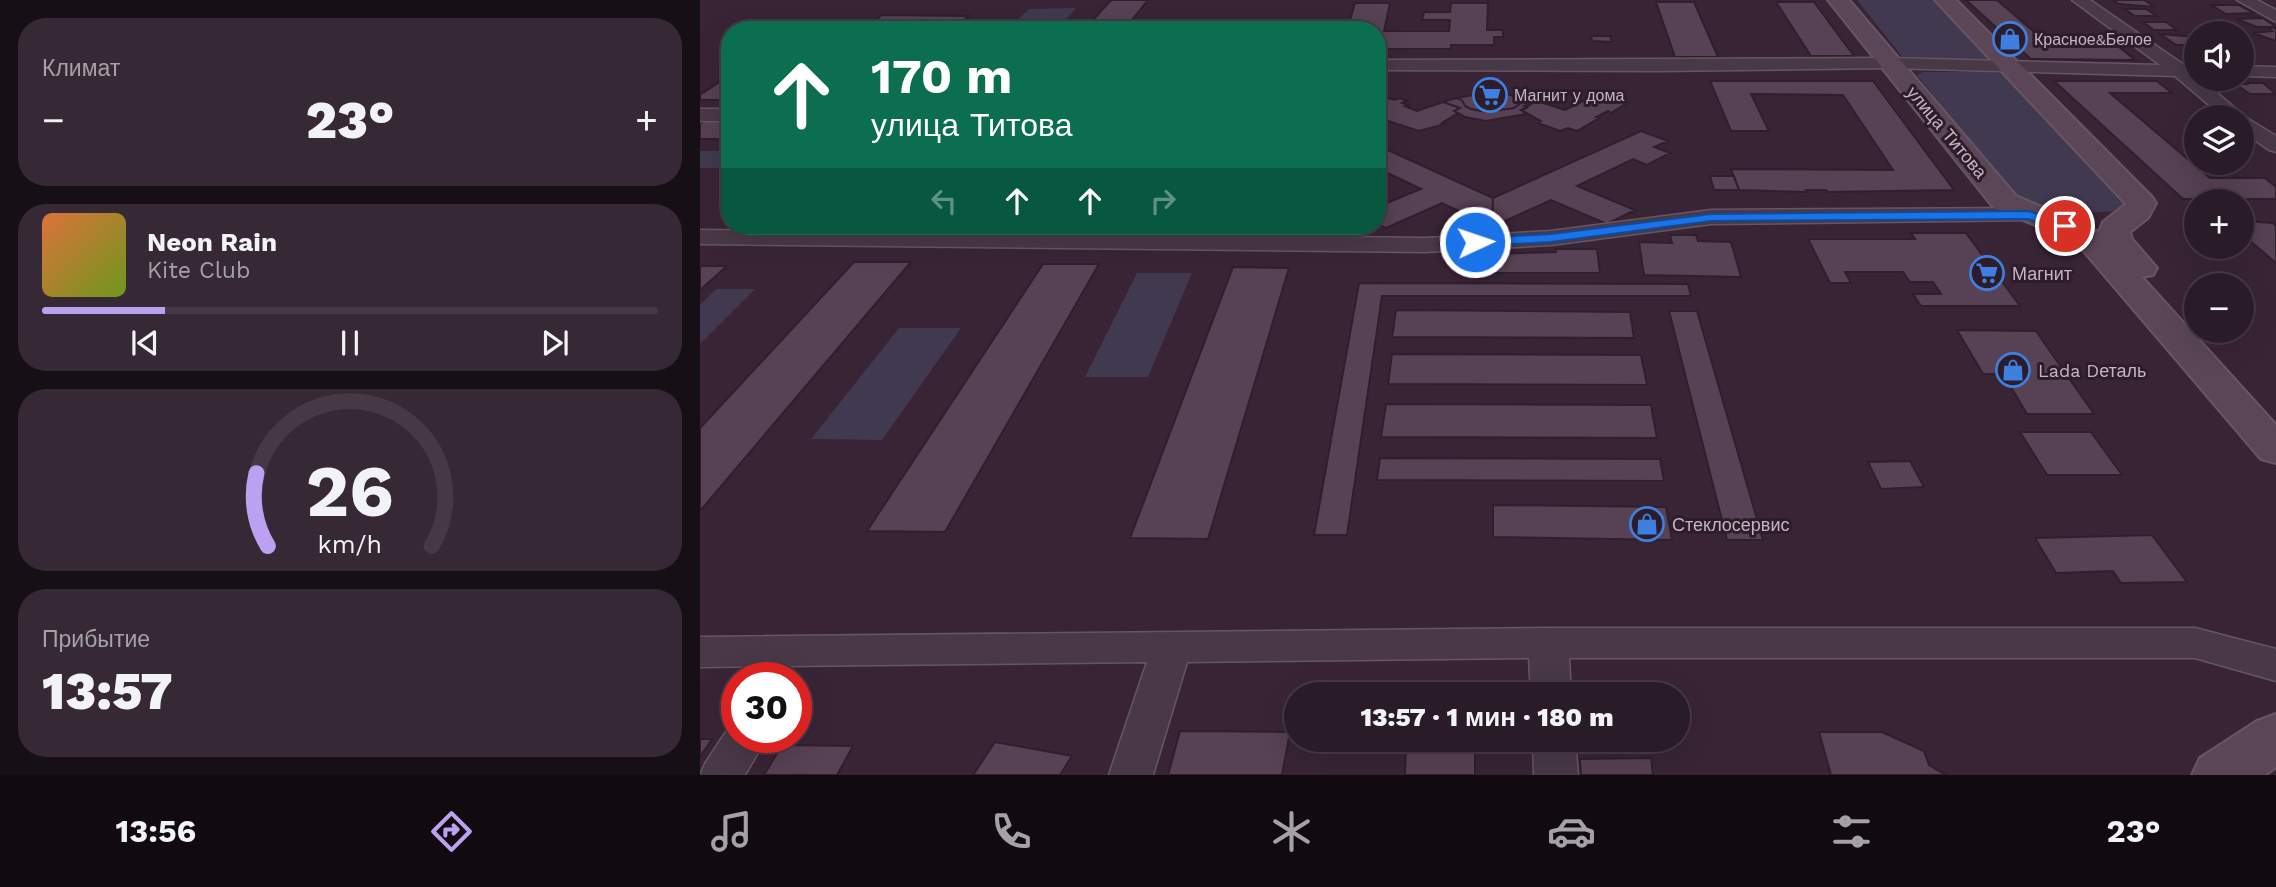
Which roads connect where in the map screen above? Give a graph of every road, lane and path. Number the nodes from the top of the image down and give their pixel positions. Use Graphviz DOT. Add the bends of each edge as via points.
graph roads {
  1 [pos="1838,0"];
  2 [pos="1945,0"];
  3 [pos="2080,0"];
  4 [pos="2245,0"];
  5 [pos="2276,17"];
  6 [pos="1889,63"];
  7 [pos="1386,65"];
  8 [pos="2006,65"];
  9 [pos="2184,69"];
  10 [pos="2184,71"];
  11 [pos="2254,71"];
  12 [pos="2276,72"];
  13 [pos="2208,91"];
  14 [pos="2222,105"];
  15 [pos="700,115"];
  16 [pos="721,115"];
  17 [pos="2254,130"];
  18 [pos="2276,146"];
  19 [pos="2007,211"];
  20 [pos="2132,215"];
  21 [pos="700,237"];
  22 [pos="2184,315"];
  23 [pos="2209,343"];
  24 [pos="2276,418"];
  25 [pos="2276,450"];
  26 [pos="1548,643"];
  27 [pos="1174,645"];
  28 [pos="700,652"];
  29 [pos="772,662"];
  30 [pos="812,664"];
  31 [pos="2276,665"];
  32 [pos="1550,682"];
  33 [pos="2276,737"];
  34 [pos="1555,752"];
  35 [pos="735,753"];
  36 [pos="721,775"];
  37 [pos="1131,775"];
  38 [pos="1556,775"];
  39 [pos="2220,775"];
  1 -- 6 [label="street, улица Титова"];
  2 -- 8 [label="street"];
  3 -- 9 [label="street"];
  4 -- 5 [label="street"];
  6 -- 7 [label="street"];
  6 -- 8 [label="street"];
  6 -- 19 [label="street, улица Титова"];
  8 -- 10 [label="street"];
  8 -- 20 [label="street" via="2141,203"];
  11 -- 12 [label="street"];
  13 -- 14 [label="street"];
  15 -- 16 [label="street"];
  17 -- 18 [label="street"];
  19 -- 20 [label="street"];
  19 -- 21 [label="street" via="1711,217 1551,238 1425,245"];
  19 -- 25 [label="street" via="2083,234 2093,242"];
  20 -- 22 [label="street" via="2114,229 2118,241"];
  23 -- 24 [label="street"];
  26 -- 27 [label="street"];
  26 -- 31 [label="street" via="2195,643"];
  26 -- 32 [label="street"];
  27 -- 30 [label="street"];
  27 -- 37 [label="street"];
  28 -- 29 [label="street"];
  33 -- 39 [label="street"];
  34 -- 38 [label="street"];
  35 -- 36 [label="street"];
}
